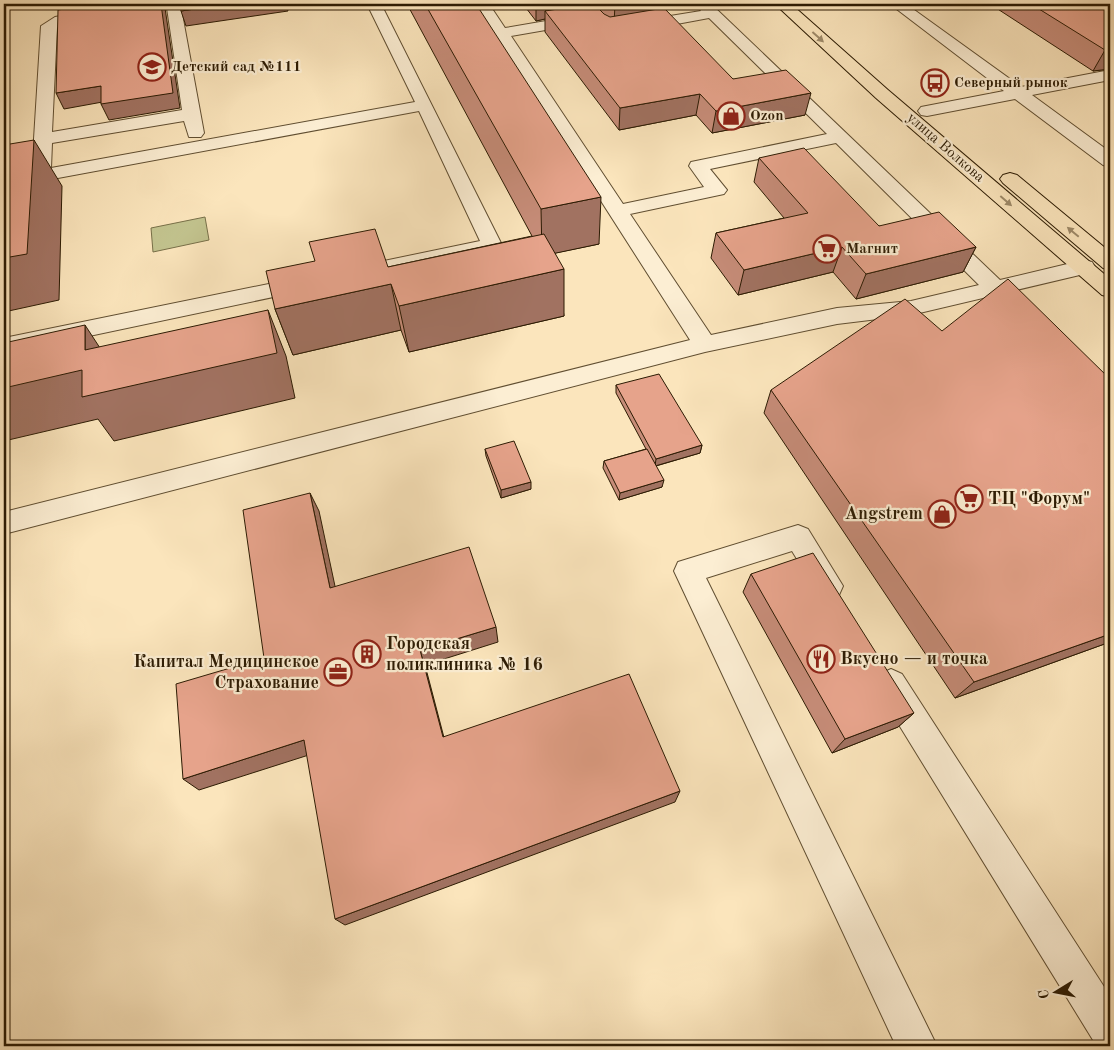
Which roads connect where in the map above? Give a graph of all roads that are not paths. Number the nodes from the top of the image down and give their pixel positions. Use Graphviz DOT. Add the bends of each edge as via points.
graph roads {
  1 [pos="104,4"];
  2 [pos="374,4"];
  3 [pos="482,4"];
  4 [pos="782,4"];
  5 [pos="804,4"];
  6 [pos="897,4"];
  7 [pos="174,8"];
  8 [pos="708,9"];
  9 [pos="598,17"];
  10 [pos="628,28"];
  11 [pos="501,32"];
  12 [pos="1110,75"];
  13 [pos="1019,93"];
  14 [pos="425,105"];
  15 [pos="927,111"];
  16 [pos="192,114"];
  17 [pos="945,125"];
  18 [pos="840,137"];
  19 [pos="43,140"];
  20 [pos="198,147"];
  21 [pos="1110,161"];
  22 [pos="1000,171"];
  23 [pos="41,175"];
  24 [pos="4,182"];
  25 [pos="618,211"];
  26 [pos="1102,261"];
  27 [pos="995,288"];
  28 [pos="1110,290"];
  29 [pos="705,344"];
  30 [pos="4,346"];
  31 [pos="4,522"];
  32 [pos="845,611"];
  33 [pos="876,660"];
  34 [pos="1110,1031"];
  35 [pos="915,1046"];
  1 -- 19 [label="lane" via="100,14 60,20 49,26"];
  2 -- 14 [label="lane"];
  3 -- 11 [label="lane"];
  4 -- 26 [label="main road, улица Волкова, one-way" via="882,94"];
  5 -- 15 [label="main road, улица Волкова"];
  6 -- 13 [label="lane"];
  7 -- 16 [label="lane"];
  8 -- 10 [label="lane"];
  8 -- 18 [label="lane"];
  9 -- 11 [label="lane"];
  11 -- 25 [label="lane"];
  12 -- 13 [label="lane"];
  13 -- 15 [label="lane"];
  13 -- 21 [label="lane"];
  14 -- 20 [label="lane"];
  14 -- 30 [label="lane" via="492,246"];
  15 -- 17 [label="main road, улица Волкова"];
  16 -- 19 [label="lane"];
  16 -- 20 [label="lane"];
  18 -- 25 [label="lane" via="698,166 717,190"];
  18 -- 27 [label="lane"];
  19 -- 23 [label="lane"];
  20 -- 23 [label="lane"];
  26 -- 22 [label="main road, улица Волкова, one-way"];
  23 -- 24 [label="lane"];
  25 -- 29 [label="lane"];
  26 -- 27 [label="lane"];
  26 -- 28 [label="main road, улица Волкова"];
  27 -- 29 [label="lane" via="911,308 837,316"];
  29 -- 31 [label="lane"];
  32 -- 35 [label="lane" via="798,537 688,571"];
  33 -- 34 [label="lane"];
}
